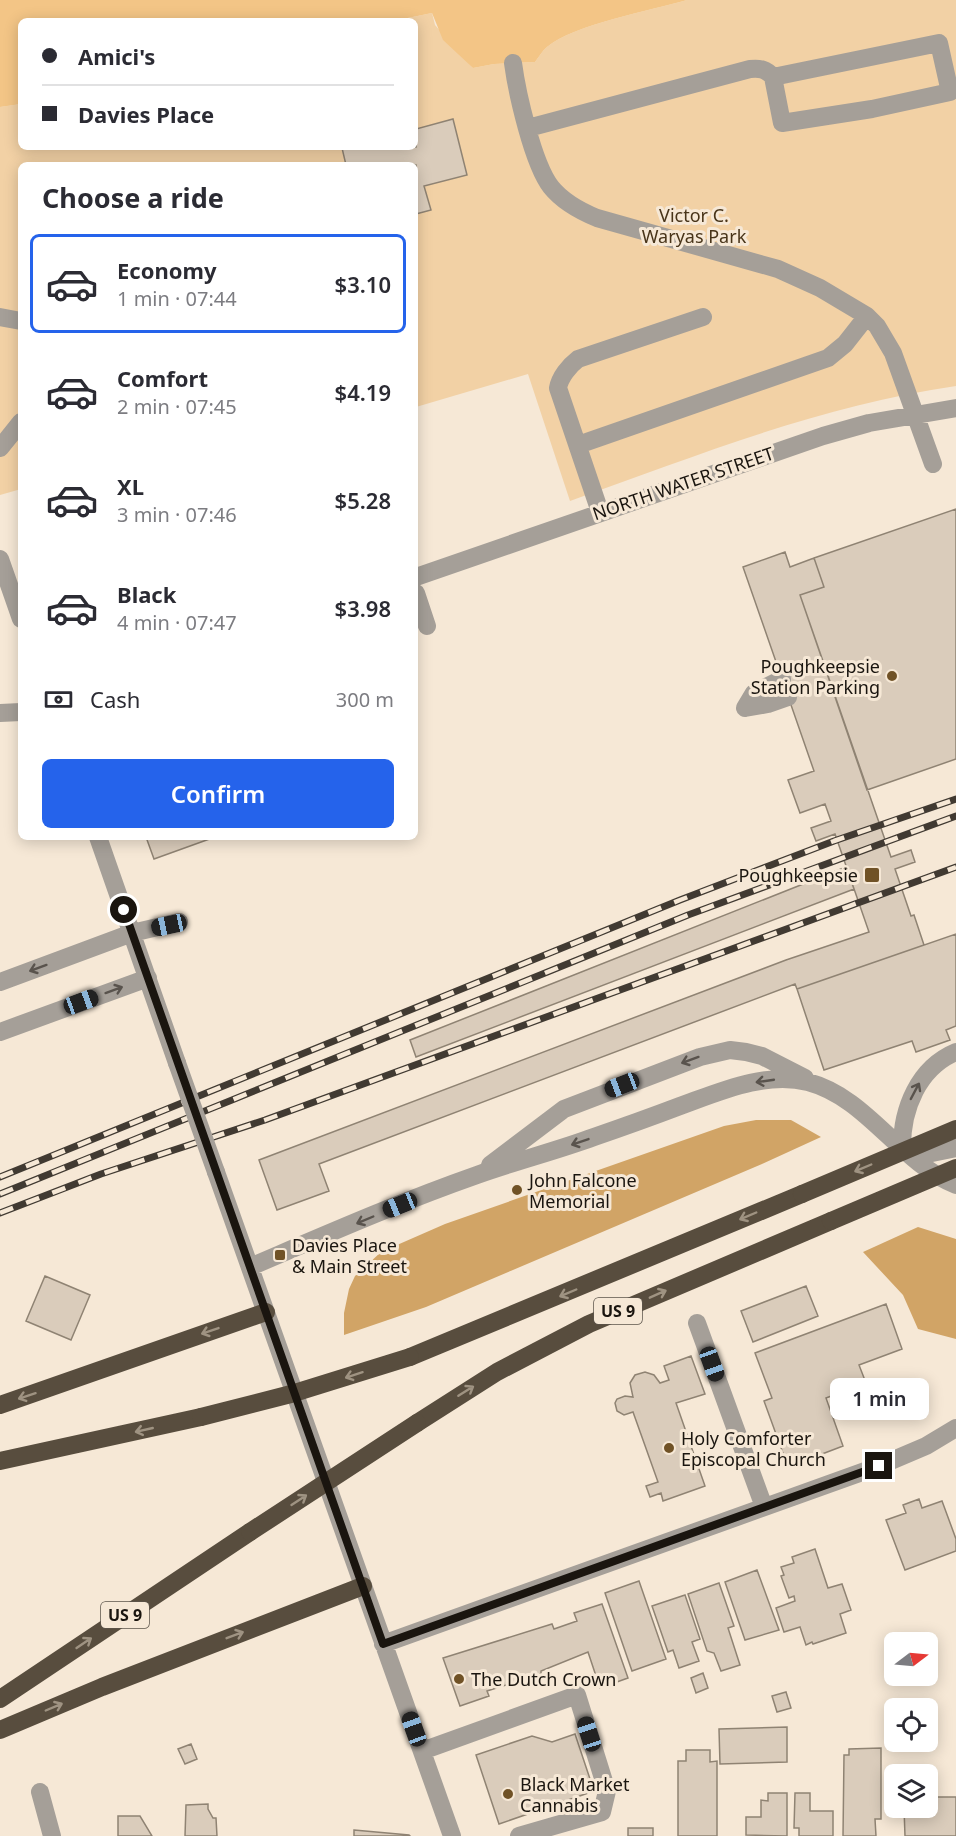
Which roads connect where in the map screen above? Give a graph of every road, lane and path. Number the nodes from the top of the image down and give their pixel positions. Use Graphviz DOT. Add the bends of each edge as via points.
graph roads {
  1 [pos="513,63"];
  2 [pos="772,77"];
  3 [pos="528,128"];
  4 [pos="867,316"];
  5 [pos="0,317"];
  6 [pos="703,317"];
  7 [pos="18,320"];
  8 [pos="956,408"];
  9 [pos="915,415"];
  10 [pos="18,426"];
  11 [pos="578,445"];
  12 [pos="0,448"];
  13 [pos="933,464"];
  14 [pos="600,512"];
  15 [pos="0,560"];
  16 [pos="418,576"];
  17 [pos="418,599"];
  18 [pos="18,611"];
  19 [pos="427,626"];
  20 [pos="782,679"];
  21 [pos="788,697"];
  22 [pos="18,712"];
  23 [pos="0,713"];
  24 [pos="99,840"];
  25 [pos="179,922"];
  26 [pos="132,933"];
  27 [pos="148,978"];
  28 [pos="0,981"];
  29 [pos="0,1032"];
  30 [pos="956,1052"];
  31 [pos="823,1087"];
  32 [pos="956,1129"];
  33 [pos="956,1148"];
  34 [pos="904,1149"];
  35 [pos="956,1168"];
  36 [pos="478,1174"];
  37 [pos="956,1185"];
  38 [pos="250,1268"];
  39 [pos="266,1312"];
  40 [pos="697,1323"];
  41 [pos="0,1405"];
  42 [pos="956,1428"];
  43 [pos="0,1461"];
  44 [pos="764,1507"];
  45 [pos="363,1586"];
  46 [pos="383,1644"];
  47 [pos="0,1699"];
  48 [pos="0,1730"];
  49 [pos="422,1751"];
  50 [pos="40,1792"];
  51 [pos="52,1836"];
  52 [pos="452,1836"];
  53 [pos="519,1836"];
  1 -- 3 [label="street"];
  2 -- 2 [label="street" via="939,43 950,92 782,123"];
  2 -- 3 [label="street" via="759,68 750,69"];
  3 -- 4 [label="street" via="543,176 564,201 580,211 778,269"];
  4 -- 9 [label="street" via="893,352"];
  4 -- 11 [label="street" via="828,358"];
  5 -- 7 [label="street"];
  6 -- 11 [label="street" via="573,363 558,388"];
  8 -- 9 [label="street, NORTH WATER STREET"];
  9 -- 13 [label="street"];
  9 -- 14 [label="street, NORTH WATER STREET" via="823,436"];
  10 -- 12 [label="street"];
  11 -- 14 [label="street"];
  14 -- 16 [label="street, NORTH WATER STREET"];
  15 -- 18 [label="street"];
  17 -- 19 [label="street"];
  20 -- 21 [label="street" via="754,693 745,708"];
  22 -- 23 [label="street"];
  24 -- 26 [label="street"];
  25 -- 26 [label="street"];
  26 -- 27 [label="street"];
  26 -- 28 [label="street, one-way"];
  29 -- 27 [label="street, one-way"];
  27 -- 38 [label="street, bridge"];
  34 -- 30 [label="street, one-way" via="905,1116 917,1087 938,1062"];
  31 -- 34 [label="street" via="846,1100"];
  31 -- 36 [label="street, one-way" via="787,1079 744,1085"];
  31 -- 36 [label="street, one-way" via="762,1056 730,1050 715,1053 564,1109"];
  32 -- 43 [label="highway, US 9, one-way, bridge" via="410,1357 201,1417"];
  33 -- 34 [label="street" via="932,1153"];
  34 -- 37 [label="street" via="930,1171"];
  47 -- 35 [label="highway, US 9, one-way, bridge" via="497,1372 589,1324"];
  36 -- 38 [label="street, one-way"];
  38 -- 39 [label="street"];
  39 -- 41 [label="highway, one-way"];
  39 -- 45 [label="street"];
  40 -- 44 [label="street"];
  42 -- 44 [label="street" via="901,1457"];
  44 -- 46 [label="street"];
  45 -- 46 [label="street"];
  48 -- 45 [label="highway, one-way"];
  46 -- 49 [label="street"];
  49 -- 52 [label="street"];
  49 -- 53 [label="street" via="577,1695 607,1791 602,1812"];
  50 -- 51 [label="street"];
}
